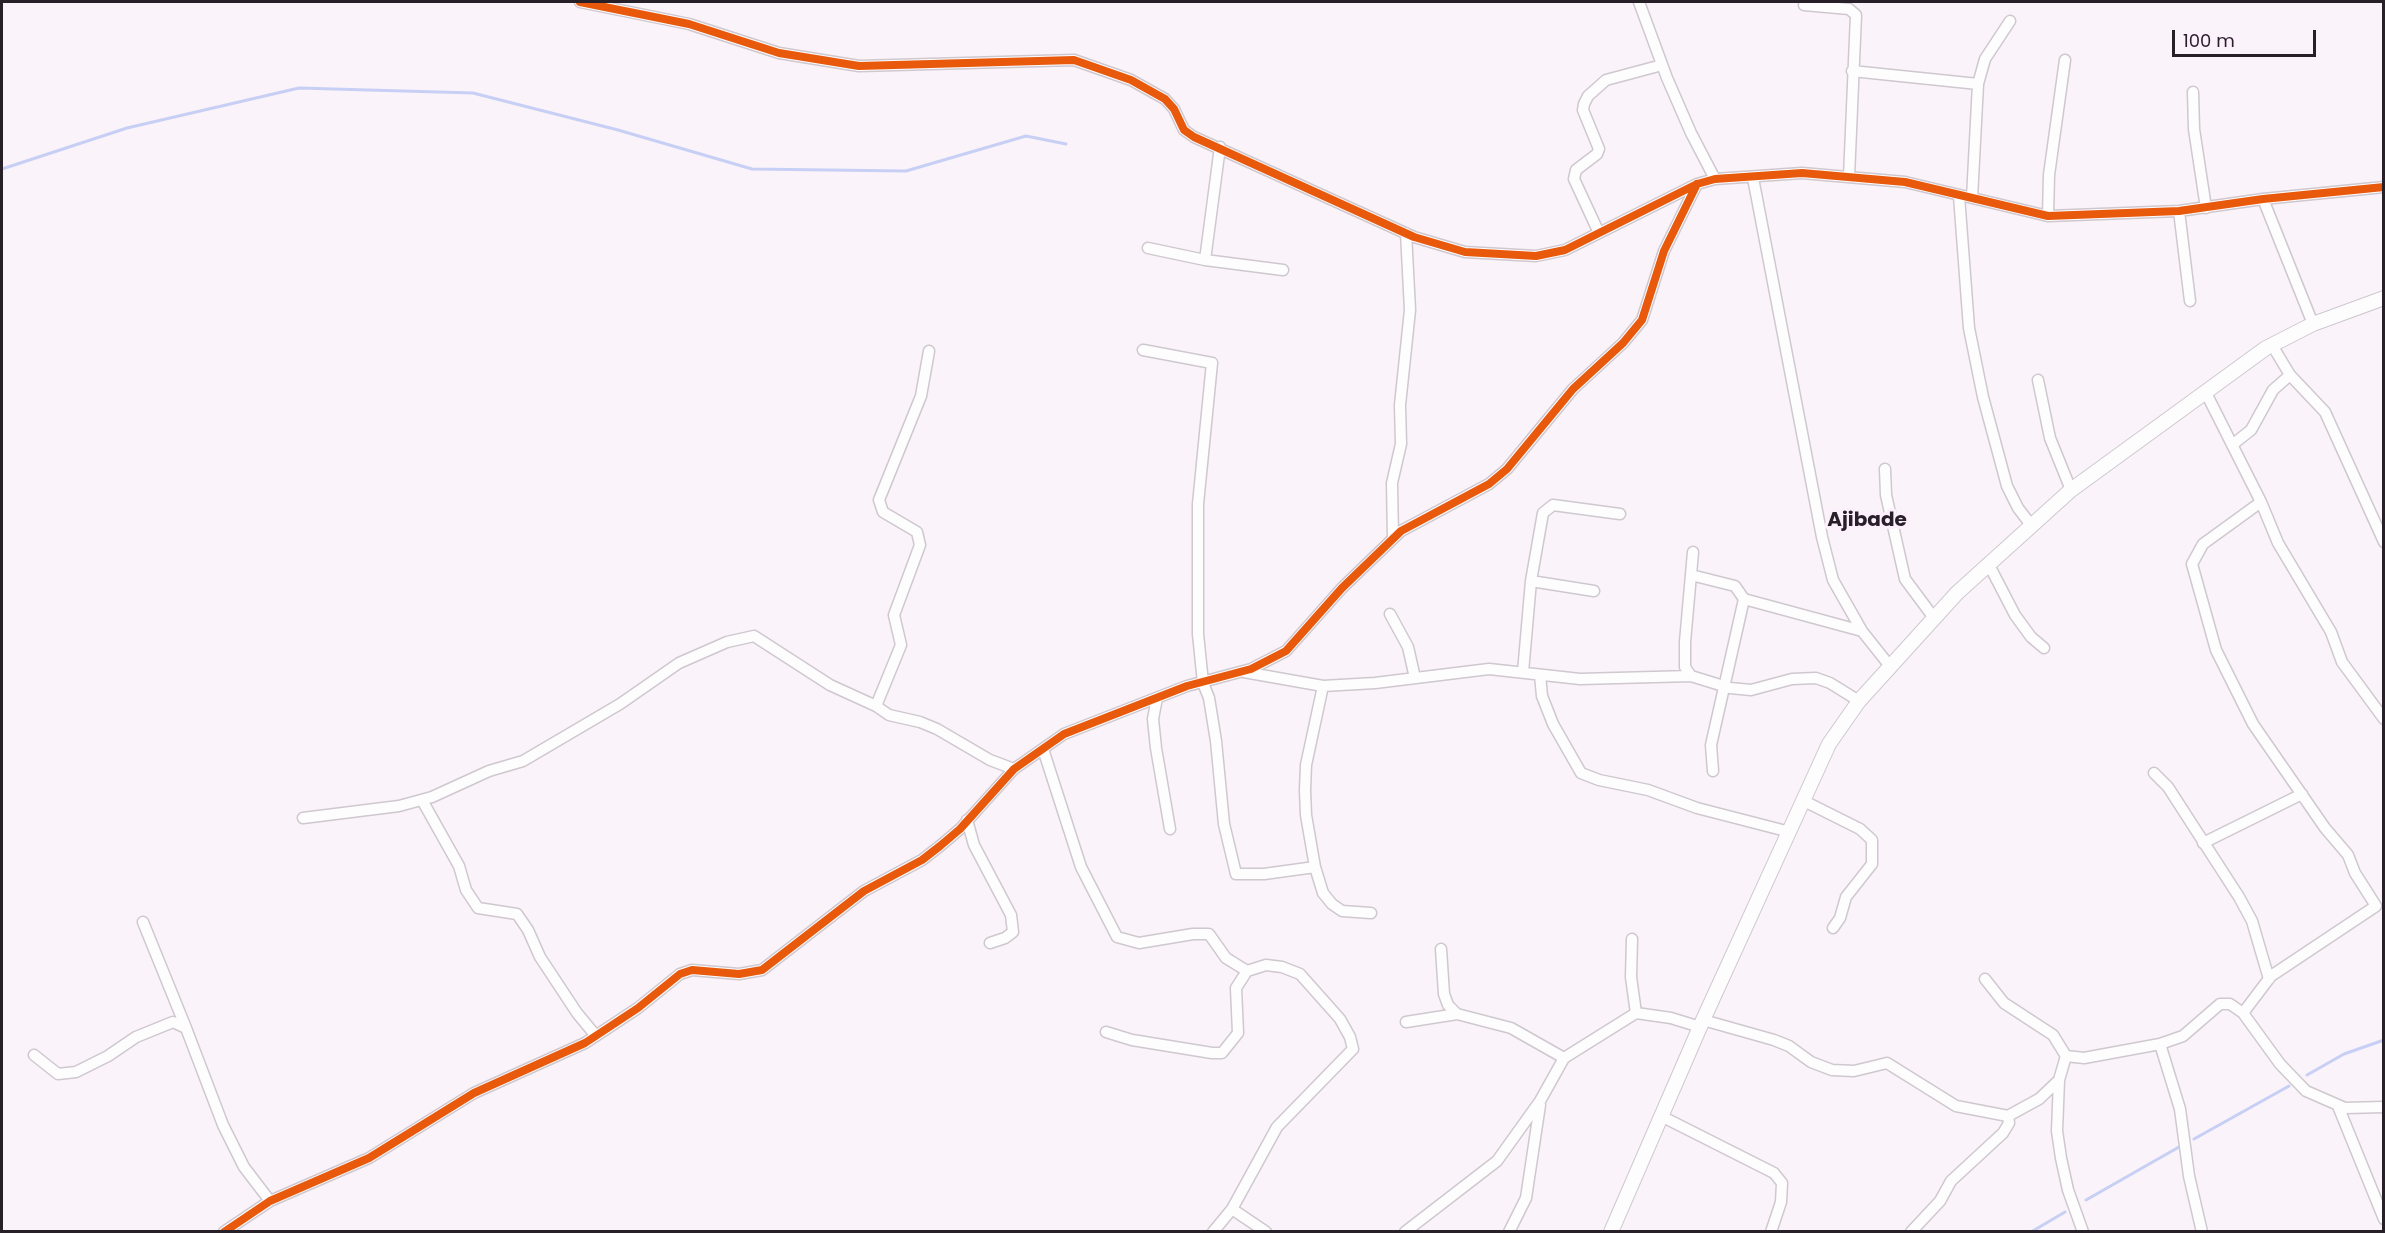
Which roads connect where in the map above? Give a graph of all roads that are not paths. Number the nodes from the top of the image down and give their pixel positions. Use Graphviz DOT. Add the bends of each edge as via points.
graph roads {
  1 [pos="580,2"];
  2 [pos="1639,2"];
  3 [pos="1804,5"];
  4 [pos="2010,21"];
  5 [pos="2065,60"];
  6 [pos="1662,65"];
  7 [pos="1852,71"];
  8 [pos="1977,84"];
  9 [pos="2193,92"];
  10 [pos="1221,147"];
  11 [pos="1849,177"];
  12 [pos="1753,178"];
  13 [pos="1715,179"];
  14 [pos="1697,184"];
  15 [pos="2384,187"];
  16 [pos="1959,196"];
  17 [pos="1971,198"];
  18 [pos="2263,199"];
  19 [pos="2206,208"];
  20 [pos="2179,211"];
  21 [pos="2048,216"];
  22 [pos="1406,233"];
  23 [pos="1599,233"];
  24 [pos="1148,248"];
  25 [pos="1205,260"];
  26 [pos="1283,270"];
  27 [pos="2384,298"];
  28 [pos="2190,301"];
  29 [pos="2313,324"];
  30 [pos="2272,345"];
  31 [pos="1143,350"];
  32 [pos="929,351"];
  33 [pos="2290,375"];
  34 [pos="2038,380"];
  35 [pos="2205,391"];
  36 [pos="2232,445"];
  37 [pos="1885,469"];
  38 [pos="2071,490"];
  39 [pos="2261,502"];
  40 [pos="1620,514"];
  41 [pos="2031,525"];
  42 [pos="1393,538"];
  43 [pos="2384,542"];
  44 [pos="1693,552"];
  45 [pos="1988,563"];
  46 [pos="1691,575"];
  47 [pos="1531,581"];
  48 [pos="1594,591"];
  49 [pos="1744,599"];
  50 [pos="1390,614"];
  51 [pos="1934,618"];
  52 [pos="1862,631"];
  53 [pos="2044,648"];
  54 [pos="1889,665"];
  55 [pos="1242,672"];
  56 [pos="1523,672"];
  57 [pos="1540,675"];
  58 [pos="1691,676"];
  59 [pos="1414,678"];
  60 [pos="1203,683"];
  61 [pos="1323,686"];
  62 [pos="1724,687"];
  63 [pos="1157,698"];
  64 [pos="1859,701"];
  65 [pos="876,706"];
  66 [pos="2384,719"];
  67 [pos="1043,749"];
  68 [pos="1014,769"];
  69 [pos="1713,771"];
  70 [pos="2154,773"];
  71 [pos="2302,794"];
  72 [pos="422,800"];
  73 [pos="1804,801"];
  74 [pos="303,818"];
  75 [pos="967,820"];
  76 [pos="1170,829"];
  77 [pos="1790,832"];
  78 [pos="2203,843"];
  79 [pos="1315,867"];
  80 [pos="1371,913"];
  81 [pos="143,922"];
  82 [pos="1833,928"];
  83 [pos="1632,939"];
  84 [pos="990,943"];
  85 [pos="1441,949"];
  86 [pos="1246,971"];
  87 [pos="1985,979"];
  88 [pos="2269,979"];
  89 [pos="1636,1013"];
  90 [pos="2243,1013"];
  91 [pos="1457,1014"];
  92 [pos="1406,1022"];
  93 [pos="1702,1023"];
  94 [pos="186,1028"];
  95 [pos="1106,1032"];
  96 [pos="596,1036"];
  97 [pos="2160,1044"];
  98 [pos="34,1055"];
  99 [pos="2066,1056"];
  100 [pos="1564,1058"];
  101 [pos="2059,1080"];
  102 [pos="1540,1101"];
  103 [pos="2338,1106"];
  104 [pos="2384,1107"];
  105 [pos="1660,1116"];
  106 [pos="2008,1116"];
  107 [pos="270,1201"];
  108 [pos="1232,1209"];
  109 [pos="2384,1219"];
  110 [pos="2079,1230"];
  111 [pos="224,1232"];
  112 [pos="1213,1232"];
  113 [pos="1266,1232"];
  114 [pos="1405,1232"];
  115 [pos="1509,1232"];
  116 [pos="1611,1232"];
  117 [pos="1771,1232"];
  118 [pos="1911,1232"];
  119 [pos="2202,1232"];
  1 -- 10 [label="street" via="689,24 779,53 859,66 1074,60 1131,80 1165,99 1185,130"];
  2 -- 6 [label="street"];
  3 -- 7 [label="street" via="1854,12"];
  4 -- 8 [label="street" via="1985,59"];
  5 -- 21 [label="street" via="2049,175"];
  6 -- 13 [label="street"];
  6 -- 23 [label="street" via="1606,80 1584,104 1599,149 1598,154 1576,170 1574,179"];
  7 -- 8 [label="street"];
  7 -- 11 [label="street"];
  8 -- 17 [label="street"];
  9 -- 19 [label="street" via="2194,129"];
  10 -- 22 [label="street"];
  10 -- 25 [label="street"];
  11 -- 12 [label="street" via="1802,173"];
  11 -- 16 [label="street" via="1905,182"];
  12 -- 13 [label="street"];
  12 -- 52 [label="street" via="1822,537 1833,580"];
  13 -- 14 [label="street"];
  14 -- 23 [label="street"];
  14 -- 42 [label="street" via="1664,250 1642,320 1623,343 1573,389 1497,478"];
  15 -- 18 [label="street"];
  16 -- 17 [label="street"];
  16 -- 41 [label="street" via="1969,328 1983,397 2007,486"];
  17 -- 21 [label="street"];
  18 -- 19 [label="street"];
  18 -- 29 [label="street"];
  19 -- 20 [label="street"];
  20 -- 21 [label="street"];
  20 -- 28 [label="street"];
  22 -- 23 [label="street" via="1465,252 1536,256 1565,250"];
  22 -- 42 [label="street" via="1410,310 1400,405 1401,444 1392,483"];
  24 -- 25 [label="street"];
  25 -- 26 [label="street"];
  27 -- 29 [label="main road"];
  29 -- 30 [label="main road"];
  30 -- 33 [label="street"];
  30 -- 35 [label="main road"];
  31 -- 60 [label="street" via="1212,363 1198,504 1198,634"];
  32 -- 65 [label="street" via="921,396 879,500 883,512 917,532 920,545 894,615 901,645"];
  33 -- 36 [label="street" via="2273,390 2251,430"];
  33 -- 43 [label="street" via="2325,412"];
  34 -- 38 [label="street" via="2050,438"];
  35 -- 36 [label="street"];
  35 -- 38 [label="main road"];
  36 -- 39 [label="street"];
  37 -- 51 [label="street" via="1886,495 1905,579"];
  38 -- 41 [label="main road"];
  39 -- 66 [label="street" via="2292,568 2331,632 2342,662"];
  39 -- 71 [label="street" via="2203,544 2192,564 2216,650 2241,703"];
  40 -- 47 [label="street" via="1548,507 1543,513"];
  41 -- 45 [label="main road"];
  42 -- 55 [label="street" via="1286,651"];
  44 -- 46 [label="street"];
  45 -- 51 [label="main road"];
  45 -- 53 [label="street" via="2014,615"];
  46 -- 49 [label="street" via="1735,586"];
  46 -- 58 [label="street" via="1685,667"];
  47 -- 48 [label="street"];
  47 -- 56 [label="street"];
  49 -- 52 [label="street"];
  49 -- 62 [label="street"];
  50 -- 59 [label="street" via="1408,647"];
  51 -- 54 [label="main road"];
  52 -- 54 [label="street"];
  54 -- 64 [label="main road"];
  55 -- 60 [label="street"];
  55 -- 61 [label="street"];
  56 -- 57 [label="street"];
  56 -- 59 [label="street" via="1489,669"];
  57 -- 58 [label="street" via="1580,679"];
  57 -- 77 [label="street" via="1542,696 1553,724 1581,773"];
  58 -- 62 [label="street"];
  59 -- 61 [label="street"];
  60 -- 63 [label="street"];
  60 -- 79 [label="street" via="1209,698 1224,824 1236,874"];
  61 -- 79 [label="street" via="1306,765 1306,815"];
  62 -- 64 [label="street" via="1751,690 1805,677 1830,683"];
  62 -- 69 [label="street" via="1711,745"];
  63 -- 67 [label="street" via="1087,724"];
  63 -- 76 [label="street" via="1153,719"];
  64 -- 73 [label="main road" via="1829,744"];
  65 -- 68 [label="street" via="889,715 937,729 990,760"];
  65 -- 72 [label="street" via="830,685 754,636 727,642 680,663 523,761"];
  67 -- 68 [label="street"];
  67 -- 86 [label="street" via="1081,867 1118,937 1139,943 1209,934 1226,958"];
  68 -- 75 [label="street"];
  70 -- 78 [label="street" via="2168,787"];
  71 -- 78 [label="street"];
  71 -- 88 [label="street" via="2348,855 2376,906"];
  72 -- 74 [label="street"];
  72 -- 96 [label="street" via="478,908 517,914 546,966"];
  73 -- 77 [label="main road"];
  73 -- 82 [label="street" via="1860,829 1872,840 1872,864 1846,897"];
  75 -- 84 [label="street" via="974,845 1011,915 1012,932"];
  75 -- 96 [label="street" via="922,860 864,891 762,970 739,975 692,970 681,974"];
  77 -- 93 [label="main road"];
  78 -- 88 [label="street" via="2252,921"];
  79 -- 80 [label="street" via="1323,893 1332,904 1342,911"];
  81 -- 94 [label="street"];
  83 -- 89 [label="street" via="1631,977"];
  85 -- 91 [label="street" via="1444,994"];
  86 -- 95 [label="street" via="1236,988 1238,1034 1222,1053 1132,1040"];
  86 -- 108 [label="street" via="1266,965 1300,974 1340,1019 1353,1049 1277,1127"];
  87 -- 99 [label="street" via="2004,1003 2053,1035"];
  88 -- 90 [label="street"];
  89 -- 93 [label="street"];
  89 -- 100 [label="street"];
  90 -- 97 [label="street" via="2229,1004 2220,1004 2183,1036"];
  90 -- 103 [label="street" via="2280,1064 2306,1091"];
  91 -- 92 [label="street"];
  91 -- 100 [label="street" via="1511,1028"];
  93 -- 105 [label="main road"];
  93 -- 106 [label="street" via="1774,1040 1810,1062 1832,1070 1843,1072 1887,1064 1956,1106"];
  94 -- 98 [label="street" via="173,1022 76,1072 58,1074"];
  94 -- 107 [label="street" via="223,1125 244,1167"];
  96 -- 107 [label="street" via="459,1101 369,1158"];
  97 -- 99 [label="street" via="2084,1058"];
  97 -- 119 [label="street" via="2180,1109"];
  99 -- 101 [label="street"];
  100 -- 102 [label="street"];
  101 -- 106 [label="street" via="2039,1099"];
  101 -- 110 [label="street" via="2057,1131"];
  102 -- 114 [label="street" via="1497,1161"];
  102 -- 115 [label="street" via="1526,1198"];
  103 -- 104 [label="street"];
  103 -- 109 [label="street"];
  105 -- 116 [label="main road"];
  105 -- 117 [label="street" via="1774,1173 1782,1183 1781,1202"];
  106 -- 118 [label="street" via="2009,1124 2003,1133 1951,1181 1940,1200"];
  107 -- 111 [label="street"];
  108 -- 112 [label="street"];
  108 -- 113 [label="street"];
}
